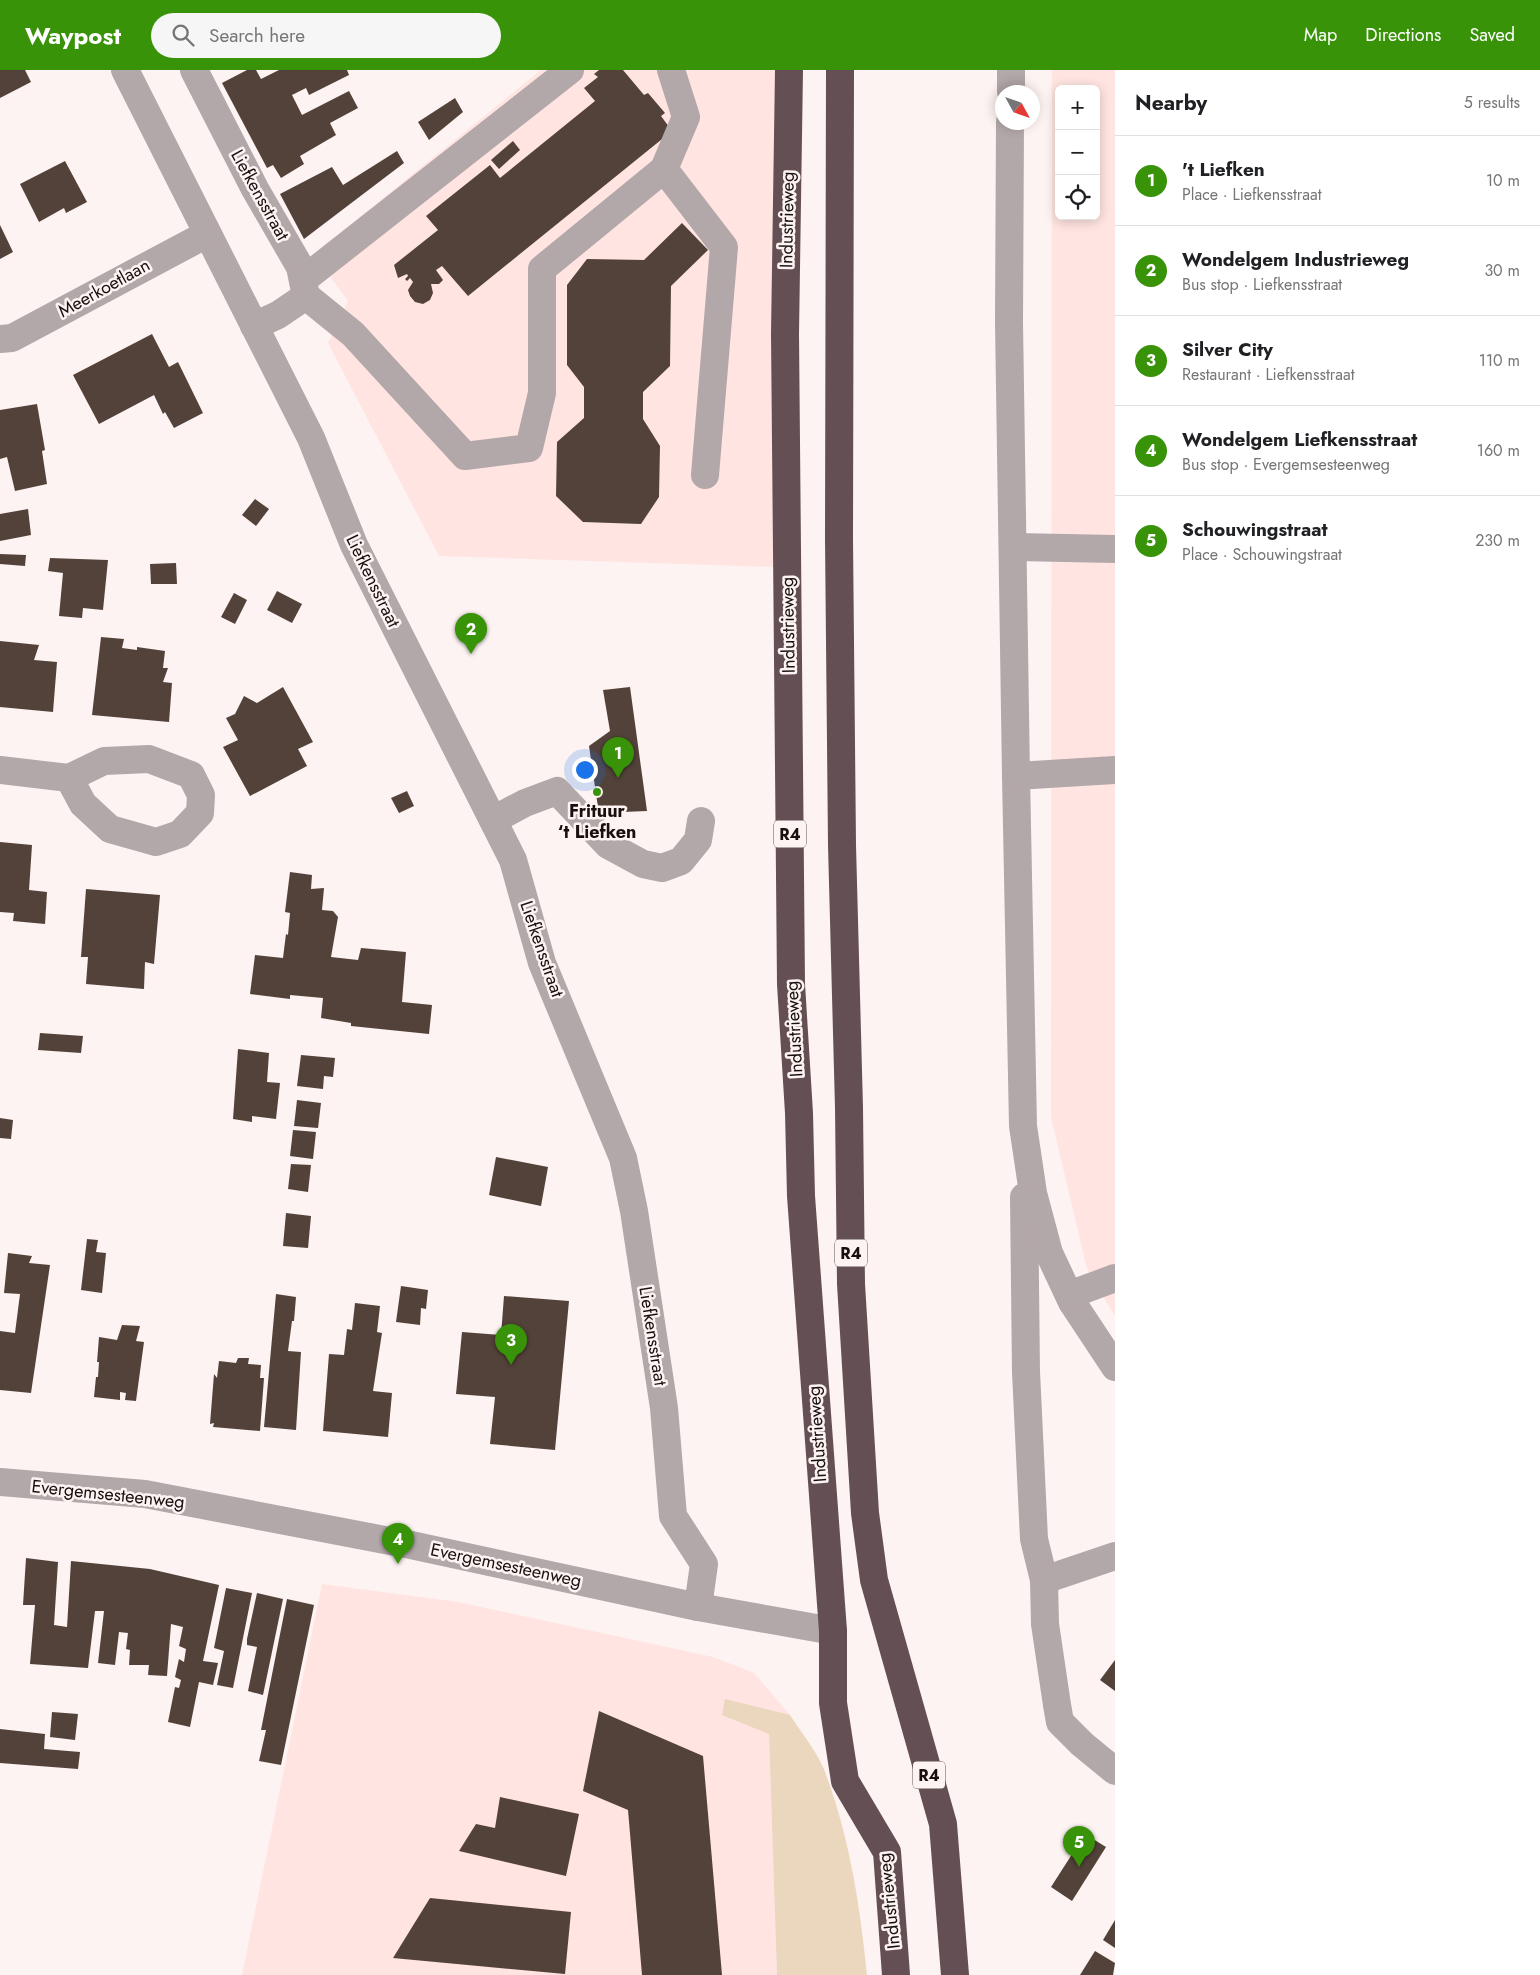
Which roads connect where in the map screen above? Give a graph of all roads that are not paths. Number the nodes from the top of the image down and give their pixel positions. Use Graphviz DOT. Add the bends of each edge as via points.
graph roads {
  1 [pos="125,70"];
  2 [pos="194,70"];
  3 [pos="570,70"];
  4 [pos="671,70"];
  5 [pos="789,70"];
  6 [pos="840,70"];
  7 [pos="1011,70"];
  8 [pos="1011,85"];
  9 [pos="1010,130"];
  10 [pos="664,169"];
  11 [pos="207,234"];
  12 [pos="304,288"];
  13 [pos="254,326"];
  14 [pos="0,339"];
  15 [pos="705,475"];
  16 [pos="1013,547"];
  17 [pos="1115,549"];
  18 [pos="0,770"];
  19 [pos="1115,770"];
  20 [pos="1016,776"];
  21 [pos="68,778"];
  22 [pos="493,820"];
  23 [pos="701,821"];
  24 [pos="1023,1126"];
  25 [pos="1115,1278"];
  26 [pos="1069,1295"];
  27 [pos="1105,1334"];
  28 [pos="1115,1365"];
  29 [pos="0,1482"];
  30 [pos="1115,1556"];
  31 [pos="1044,1580"];
  32 [pos="698,1607"];
  33 [pos="832,1631"];
  34 [pos="1115,1771"];
  35 [pos="896,1975"];
  36 [pos="955,1975"];
  1 -- 11 [label="street, Liefkensstraat"];
  2 -- 12 [label="street, Liefkensstraat" via="255,189 300,267"];
  3 -- 12 [label="street"];
  4 -- 10 [label="street" via="686,117"];
  5 -- 33 [label="highway, Industrieweg / R4" via="785,334 791,984 799,1113 800,1196"];
  6 -- 36 [label="highway, R4" via="839,539 851,1284 865,1513 874,1580 943,1824"];
  7 -- 8 [label="street"];
  9 -- 16 [label="street"];
  10 -- 12 [label="street" via="542,269 542,393 529,448 465,456 353,334"];
  10 -- 15 [label="street" via="724,247"];
  11 -- 13 [label="street, Liefkensstraat"];
  11 -- 14 [label="street, Meerkoetlaan" via="12,338"];
  12 -- 13 [label="street" via="278,315"];
  13 -- 22 [label="street, Liefkensstraat" via="312,438 354,545"];
  16 -- 17 [label="street"];
  16 -- 20 [label="street"];
  18 -- 21 [label="street"];
  19 -- 20 [label="street"];
  20 -- 24 [label="street"];
  22 -- 23 [label="street" via="557,791 608,845 643,864 662,868 681,861 698,840"];
  22 -- 32 [label="street, Liefkensstraat" via="513,860 542,963 623,1158 664,1408 673,1516 704,1564"];
  24 -- 26 [label="street" via="1033,1193 1049,1253"];
  24 -- 31 [label="street" via="1027,1392 1034,1539"];
  25 -- 26 [label="street"];
  26 -- 27 [label="street"];
  27 -- 28 [label="street"];
  29 -- 32 [label="street, Evergemsesteenweg" via="145,1494 411,1544"];
  30 -- 31 [label="street"];
  31 -- 34 [label="street" via="1045,1624 1060,1722"];
  32 -- 33 [label="street, Evergemsesteenweg"];
  33 -- 35 [label="highway, Industrieweg / R4" via="833,1703 845,1780 887,1852"];
}
